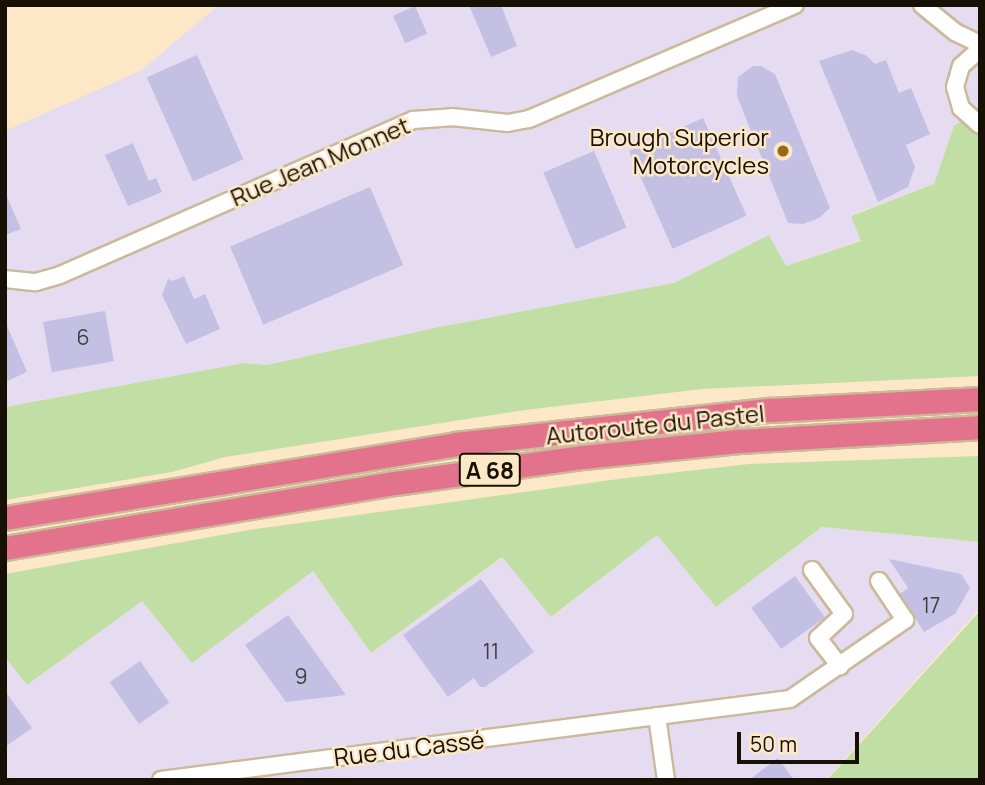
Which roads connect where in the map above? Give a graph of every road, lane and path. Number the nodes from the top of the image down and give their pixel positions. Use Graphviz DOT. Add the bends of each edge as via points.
graph roads {
  1 [pos="795,5"];
  2 [pos="922,5"];
  3 [pos="943,22"];
  4 [pos="980,44"];
  5 [pos="980,49"];
  6 [pos="961,66"];
  7 [pos="980,125"];
  8 [pos="5,279"];
  9 [pos="980,399"];
  10 [pos="980,427"];
  11 [pos="5,518"];
  12 [pos="5,548"];
  13 [pos="813,570"];
  14 [pos="879,581"];
  15 [pos="840,666"];
  16 [pos="657,716"];
  17 [pos="161,780"];
  18 [pos="666,780"];
  1 -- 8 [label="street, Rue Jean Monnet" via="529,119 508,123 431,117 413,120 60,275 36,282"];
  2 -- 3 [label="street"];
  3 -- 4 [label="street"];
  3 -- 6 [label="street"];
  5 -- 6 [label="street"];
  6 -- 7 [label="street" via="957,98 967,117"];
  9 -- 11 [label="highway, Autoroute du Pastel / A 68" via="770,410 455,444"];
  10 -- 12 [label="highway, Autoroute du Pastel / A 68" via="738,440 583,457 395,483"];
  13 -- 15 [label="street" via="844,614 818,638"];
  14 -- 15 [label="street" via="905,620"];
  15 -- 16 [label="street, Rue du Cassé" via="790,699"];
  16 -- 17 [label="street, Rue du Cassé"];
  16 -- 18 [label="street"];
}
